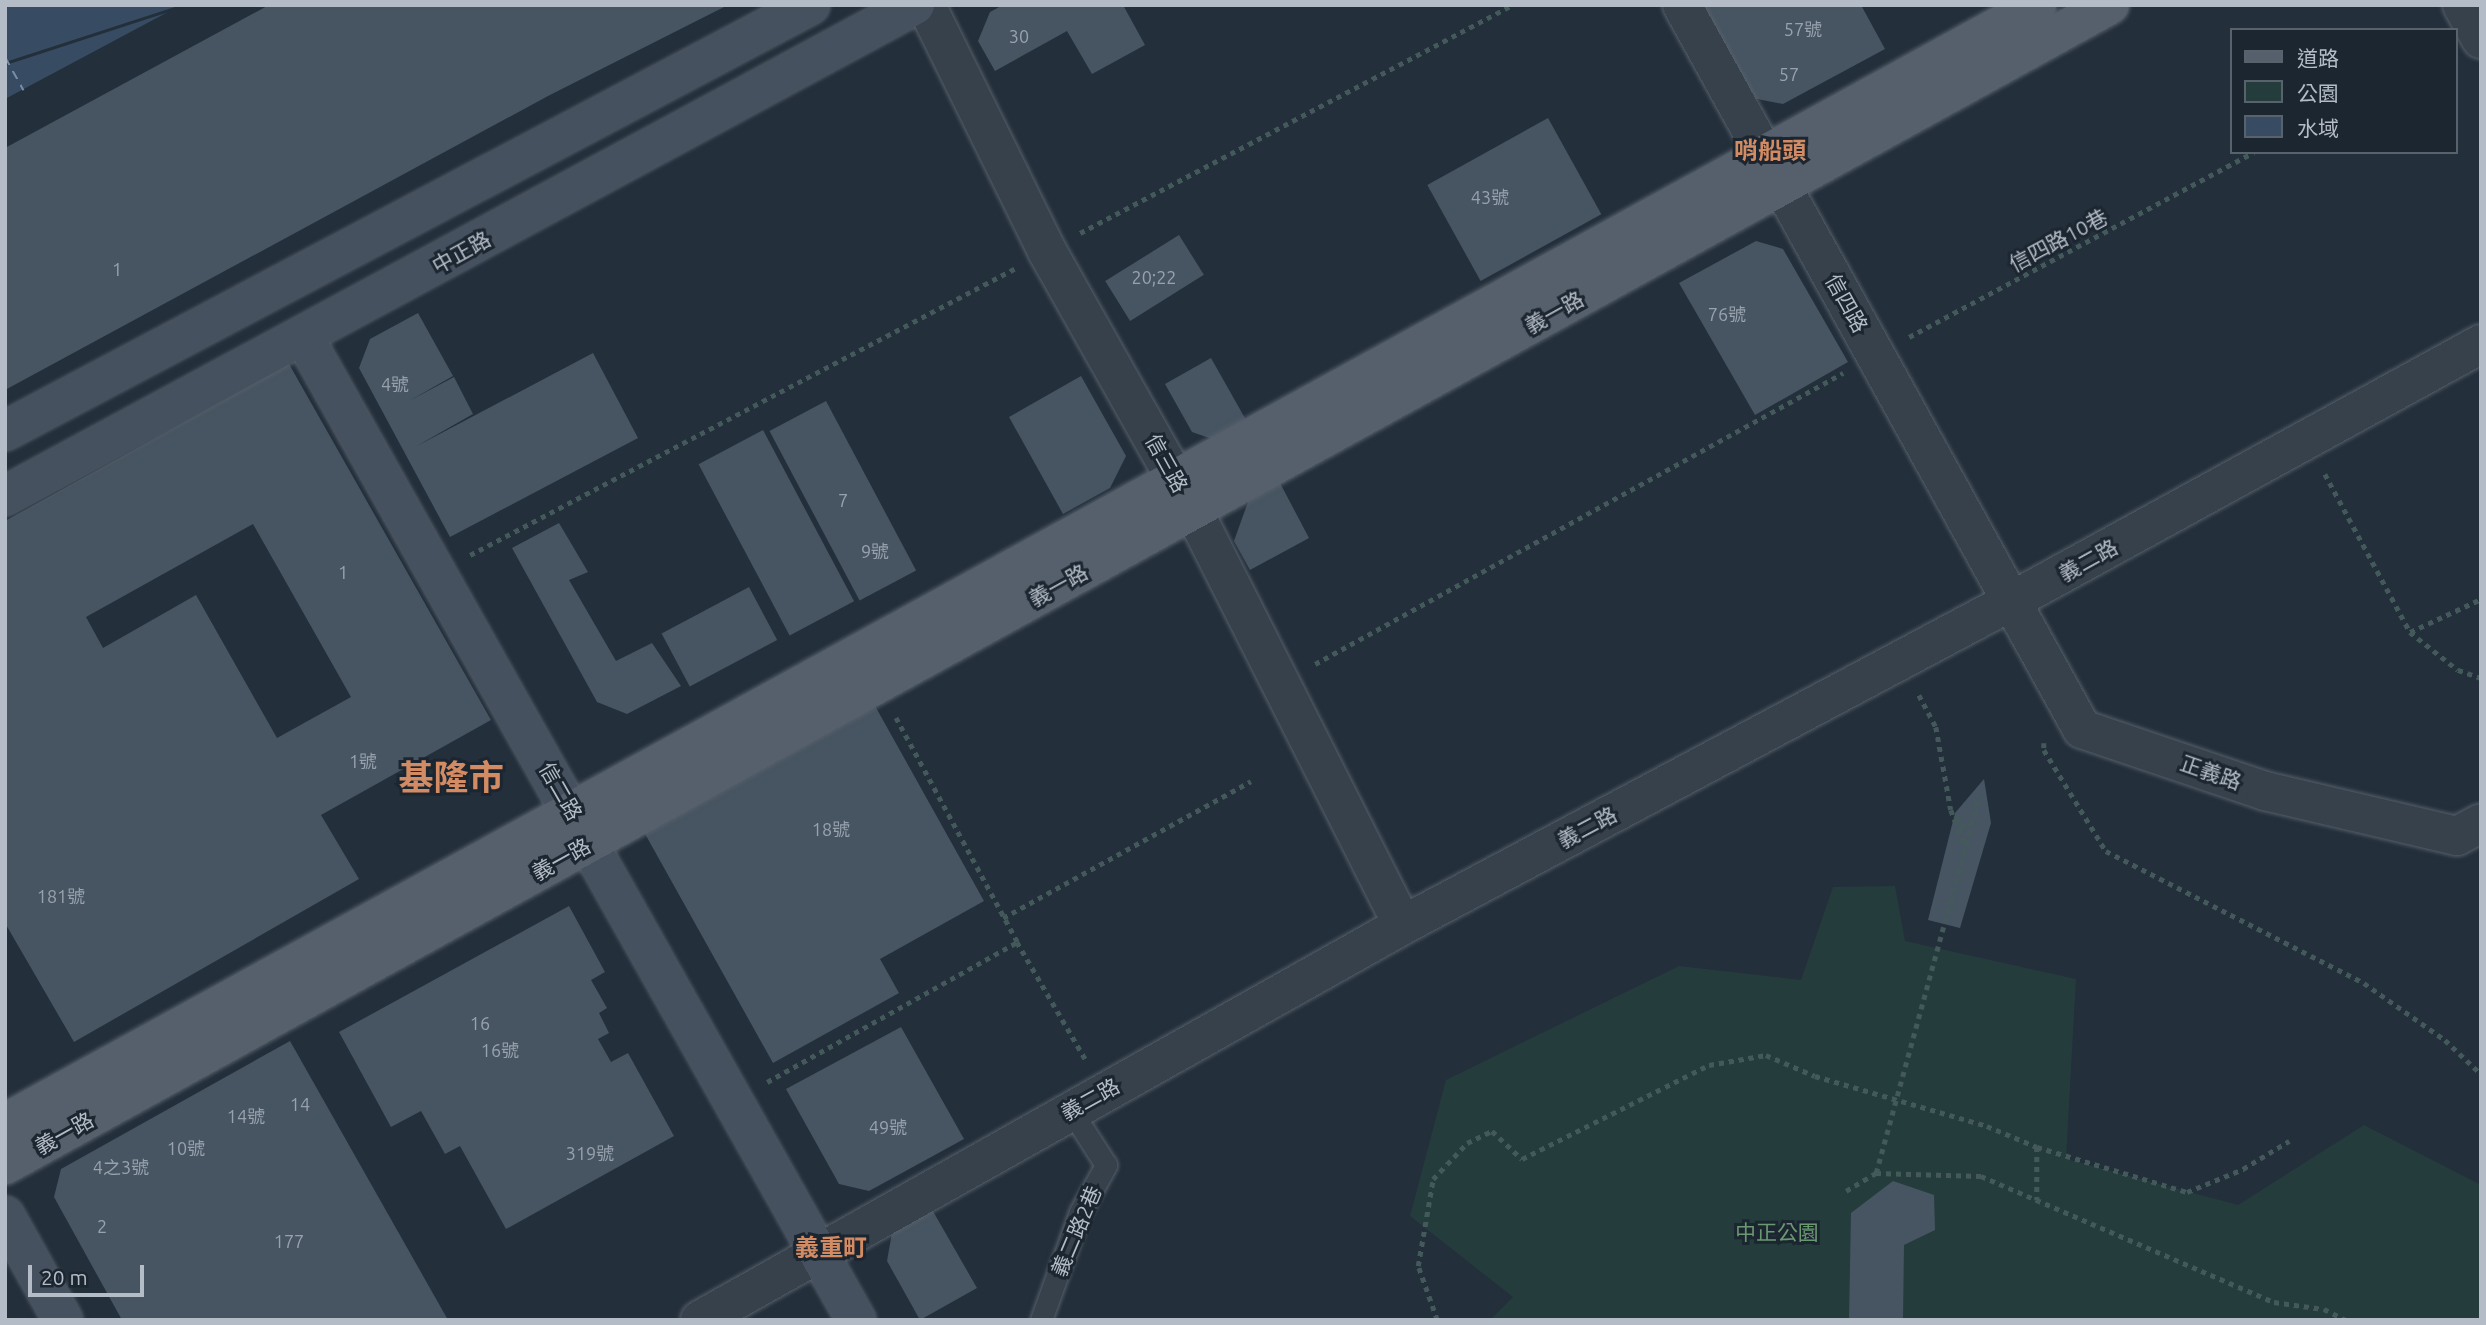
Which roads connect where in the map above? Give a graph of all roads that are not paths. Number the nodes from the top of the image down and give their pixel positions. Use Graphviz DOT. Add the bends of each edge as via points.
graph roads {
  1 [pos="810,5"];
  2 [pos="915,5"];
  3 [pos="926,5"];
  4 [pos="1682,5"];
  5 [pos="2037,5"];
  6 [pos="2110,5"];
  7 [pos="2462,5"];
  8 [pos="2481,39"];
  9 [pos="1774,171"];
  10 [pos="303,336"];
  11 [pos="2481,344"];
  12 [pos="5,431"];
  13 [pos="1185,494"];
  14 [pos="5,496"];
  15 [pos="2010,602"];
  16 [pos="2481,823"];
  17 [pos="581,827"];
  18 [pos="1403,925"];
  19 [pos="1070,1109"];
  20 [pos="5,1123"];
  21 [pos="5,1165"];
  22 [pos="5,1216"];
  23 [pos="819,1254"];
  24 [pos="63,1320"];
  25 [pos="699,1320"];
  26 [pos="856,1320"];
  27 [pos="1041,1320"];
  1 -- 12 [label="street"];
  2 -- 10 [label="street, 中正路"];
  3 -- 13 [label="street, 信三路" via="1046,251"];
  4 -- 9 [label="street, 信四路"];
  5 -- 9 [label="main road, 義一路"];
  6 -- 9 [label="main road, 義一路"];
  7 -- 8 [label="street"];
  9 -- 13 [label="main road, 義一路"];
  9 -- 15 [label="street, 信四路"];
  10 -- 14 [label="street, 中正路"];
  10 -- 17 [label="street, 信二路" via="433,575"];
  11 -- 15 [label="street, 義二路"];
  13 -- 17 [label="main road, 義一路"];
  13 -- 17 [label="main road, 義一路" via="878,684"];
  13 -- 18 [label="street, 信三路"];
  15 -- 16 [label="street, 正義路" via="2081,729 2265,791 2457,836"];
  15 -- 18 [label="street, 義二路"];
  17 -- 20 [label="main road, 義一路"];
  17 -- 21 [label="main road, 義一路"];
  17 -- 23 [label="street, 信二路"];
  18 -- 19 [label="street, 義二路"];
  19 -- 23 [label="street, 義二路"];
  19 -- 27 [label="lane, 義二路2巷" via="1105,1165 1080,1212"];
  22 -- 24 [label="street"];
  23 -- 25 [label="street, 義二路"];
  23 -- 26 [label="street, 信二路"];
}
